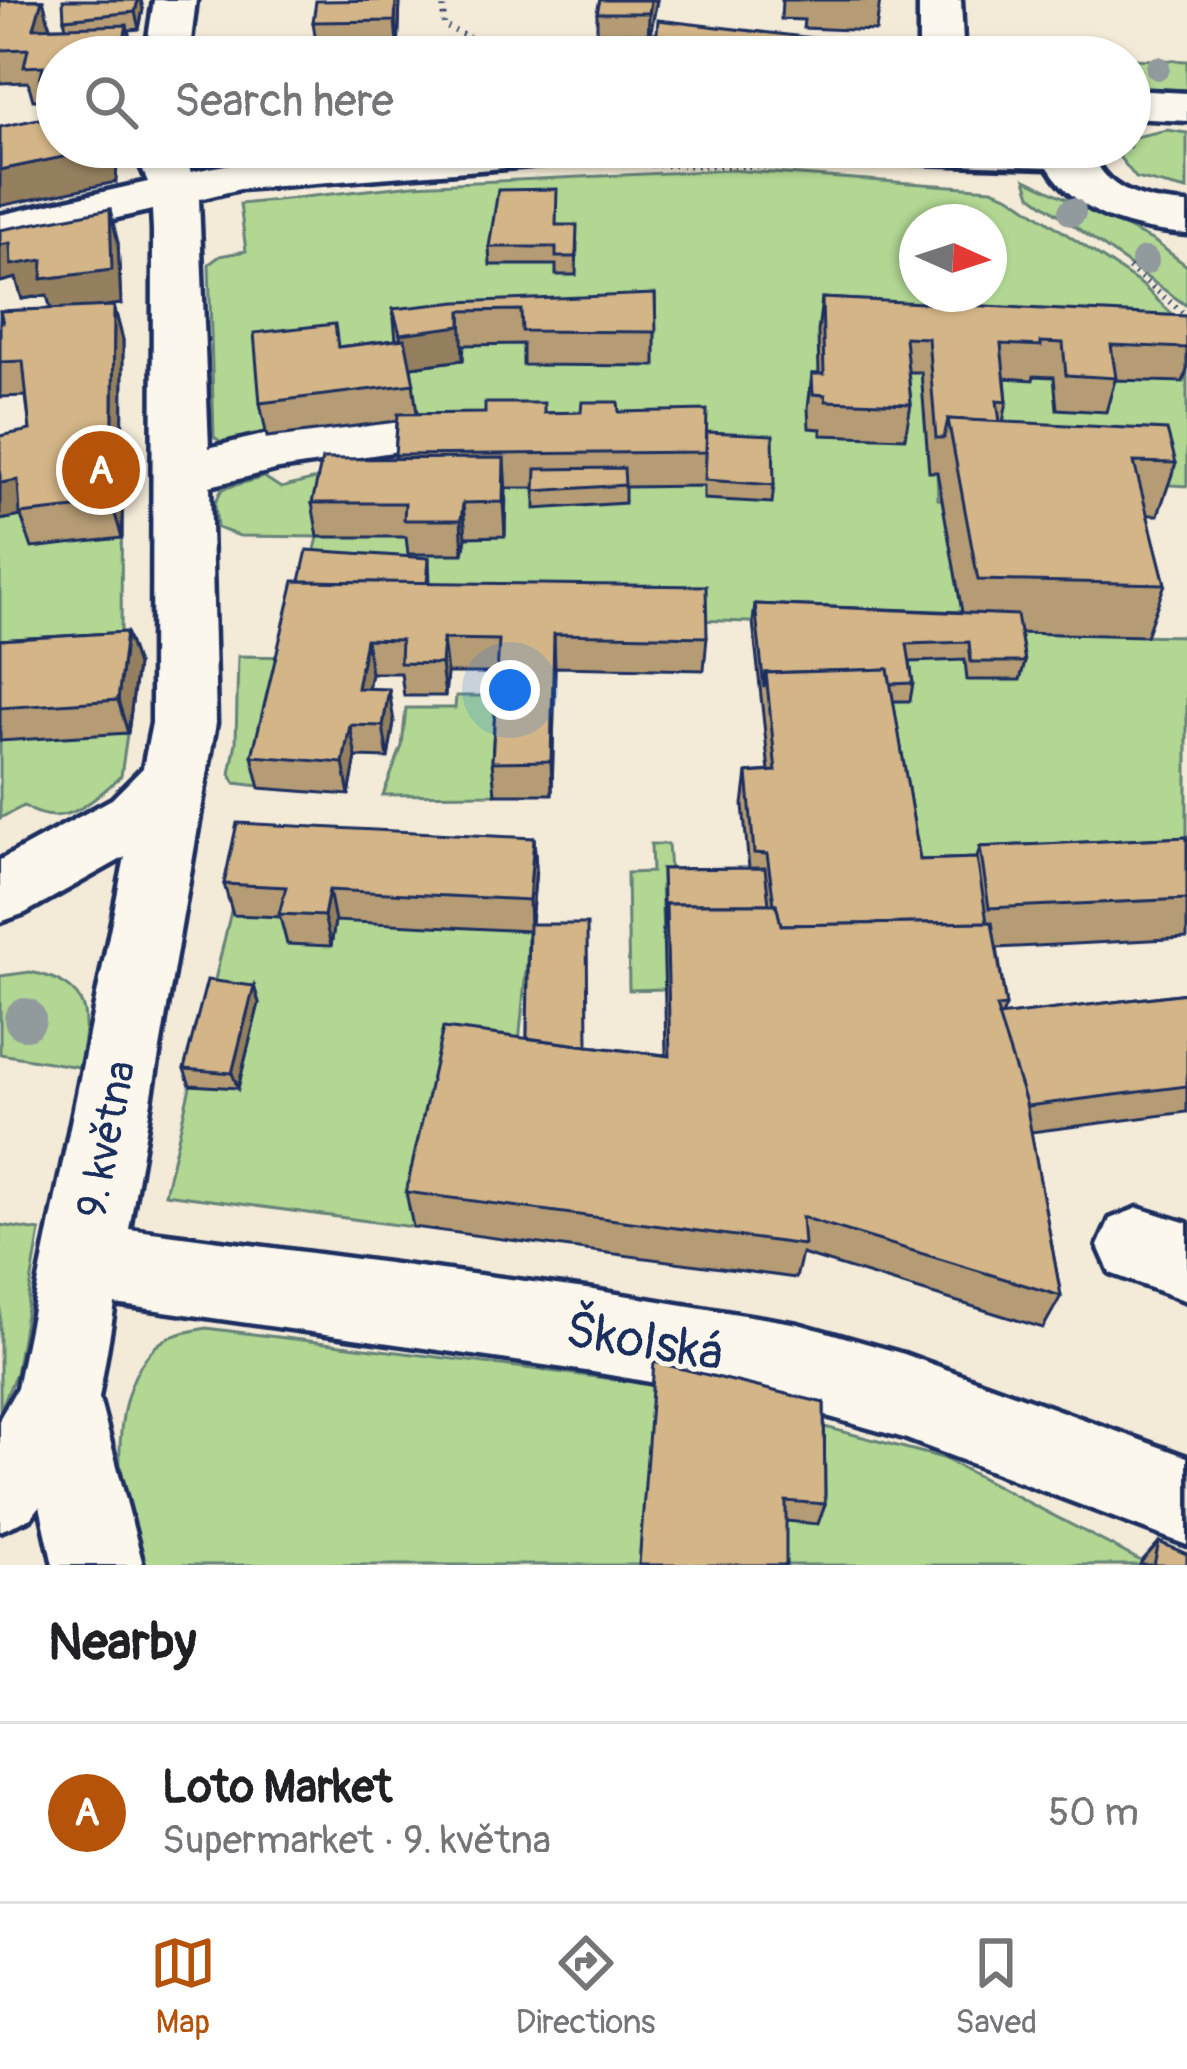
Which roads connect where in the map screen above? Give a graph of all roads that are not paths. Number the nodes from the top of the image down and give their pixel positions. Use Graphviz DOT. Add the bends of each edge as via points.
graph roads {
  1 [pos="175,0"];
  2 [pos="170,36"];
  3 [pos="1151,105"];
  4 [pos="1187,107"];
  5 [pos="333,168"];
  6 [pos="1074,168"];
  7 [pos="165,170"];
  8 [pos="1187,219"];
  9 [pos="0,230"];
  10 [pos="399,435"];
  11 [pos="181,474"];
  12 [pos="175,777"];
  13 [pos="0,893"];
  14 [pos="82,1261"];
  15 [pos="57,1398"];
  16 [pos="0,1487"];
  17 [pos="1187,1502"];
  18 [pos="98,1565"];
  1 -- 2 [label="street"];
  3 -- 4 [label="street"];
  5 -- 7 [label="street" via="240,176"];
  6 -- 8 [label="street" via="1107,200"];
  7 -- 9 [label="street"];
  7 -- 11 [label="street, 9. května"];
  10 -- 11 [label="street" via="279,450"];
  11 -- 12 [label="street, 9. května" via="184,723"];
  12 -- 13 [label="street" via="136,818"];
  12 -- 14 [label="street, 9. května"];
  14 -- 15 [label="street, 9. května"];
  14 -- 17 [label="street, Školská" via="798,1366 904,1396"];
  15 -- 16 [label="street, 9. května"];
  15 -- 18 [label="street"];
}
